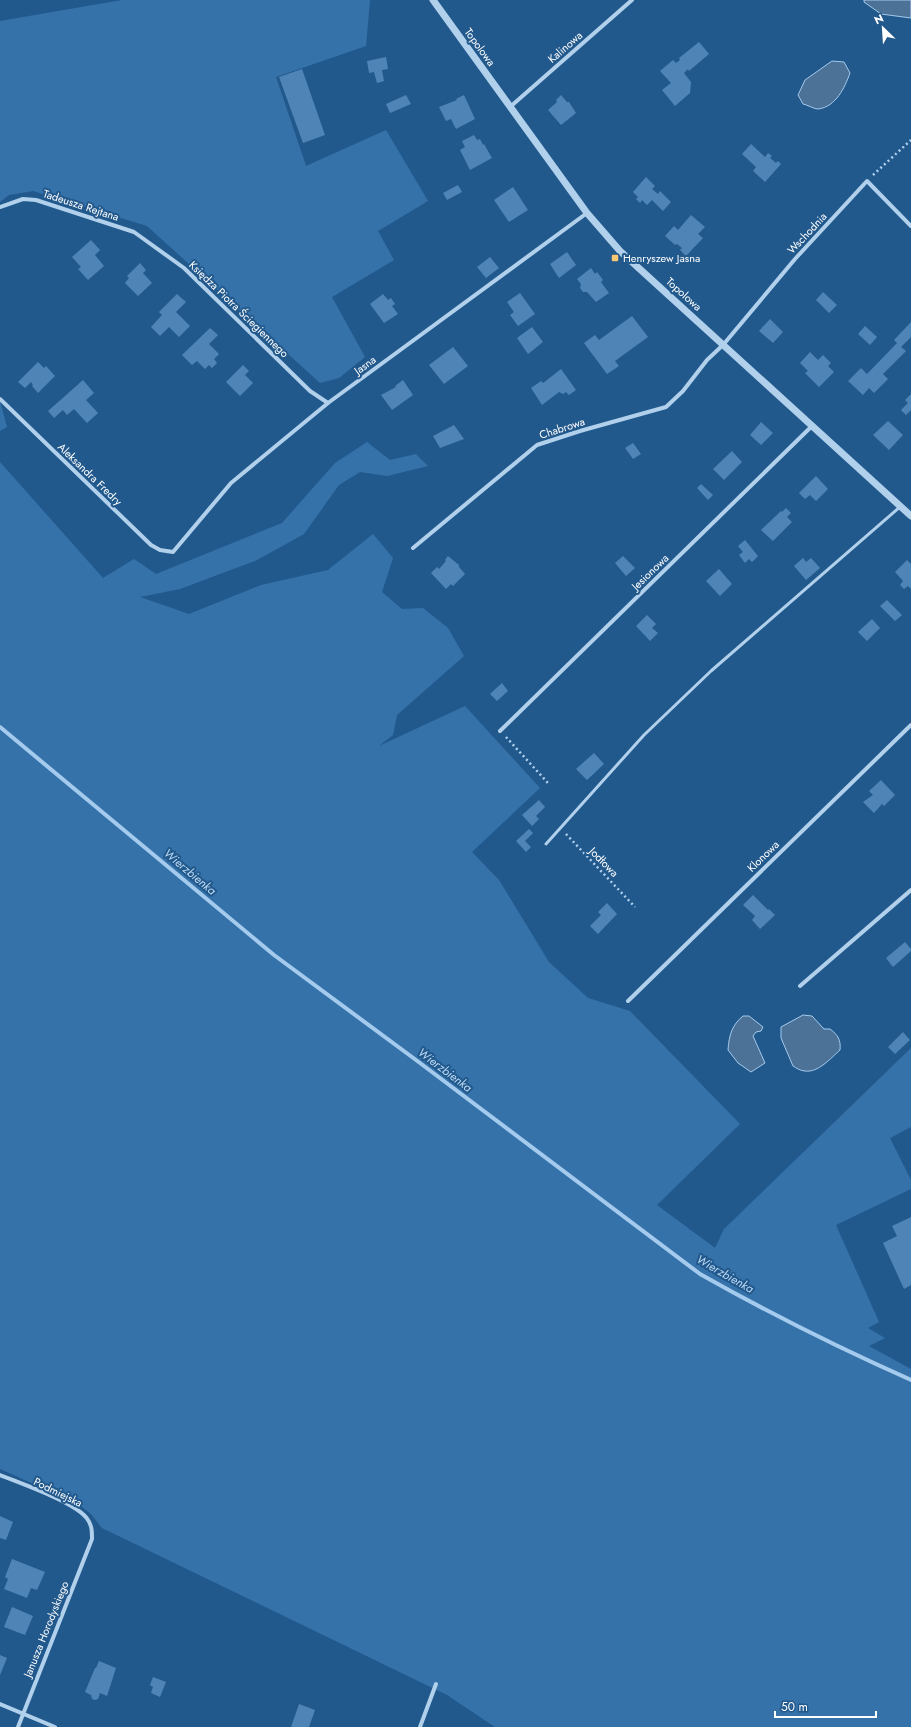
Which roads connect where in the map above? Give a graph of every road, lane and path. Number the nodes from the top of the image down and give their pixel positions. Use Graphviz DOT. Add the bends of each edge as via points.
graph roads {
  1 [pos="433,0"];
  2 [pos="632,0"];
  3 [pos="510,107"];
  4 [pos="911,140"];
  5 [pos="867,181"];
  6 [pos="0,207"];
  7 [pos="587,214"];
  8 [pos="911,226"];
  9 [pos="134,232"];
  10 [pos="723,345"];
  11 [pos="0,399"];
  12 [pos="328,403"];
  13 [pos="812,426"];
  14 [pos="901,506"];
  15 [pos="911,516"];
  16 [pos="413,548"];
  17 [pos="173,552"];
  18 [pos="911,725"];
  19 [pos="500,731"];
  20 [pos="548,784"];
  21 [pos="561,829"];
  22 [pos="546,844"];
  23 [pos="911,890"];
  24 [pos="635,906"];
  25 [pos="800,986"];
  26 [pos="628,1001"];
  27 [pos="0,1475"];
  28 [pos="92,1539"];
  29 [pos="436,1684"];
  30 [pos="0,1704"];
  31 [pos="23,1713"];
  32 [pos="18,1727"];
  33 [pos="54,1727"];
  34 [pos="420,1727"];
  1 -- 3 [label="street, Topolowa"];
  2 -- 3 [label="street, Kalinowa"];
  3 -- 7 [label="street, Topolowa"];
  4 -- 5 [label="path"];
  5 -- 8 [label="street"];
  5 -- 10 [label="street, Wschodnia" via="795,259"];
  6 -- 9 [label="street, Tadeusza Rejtana" via="24,199 36,200"];
  7 -- 10 [label="street, Topolowa" via="620,251"];
  7 -- 12 [label="street, Jasna"];
  9 -- 12 [label="street, Księdza Piotra Ściegiennego" via="184,268 310,391"];
  10 -- 13 [label="street, Topolowa"];
  10 -- 16 [label="street, Chabrowa" via="683,391 666,406 537,445"];
  11 -- 17 [label="street, Aleksandra Fredry" via="150,545"];
  12 -- 17 [label="street, Jasna" via="231,483"];
  13 -- 14 [label="street, Topolowa"];
  13 -- 19 [label="street, Jesionowa"];
  14 -- 15 [label="street, Topolowa"];
  14 -- 21 [label="lane" via="711,671 644,735"];
  18 -- 26 [label="street, Klonowa"];
  19 -- 20 [label="path"];
  21 -- 22 [label="lane"];
  21 -- 24 [label="path, Jodłowa"];
  23 -- 25 [label="street"];
  27 -- 28 [label="street, Podmiejska" via="81,1512 88,1520"];
  28 -- 31 [label="street, Janusza Horodyskiego"];
  29 -- 34 [label="street"];
  30 -- 31 [label="street"];
  31 -- 32 [label="street, Janusza Horodyskiego"];
  31 -- 33 [label="street"];
}
